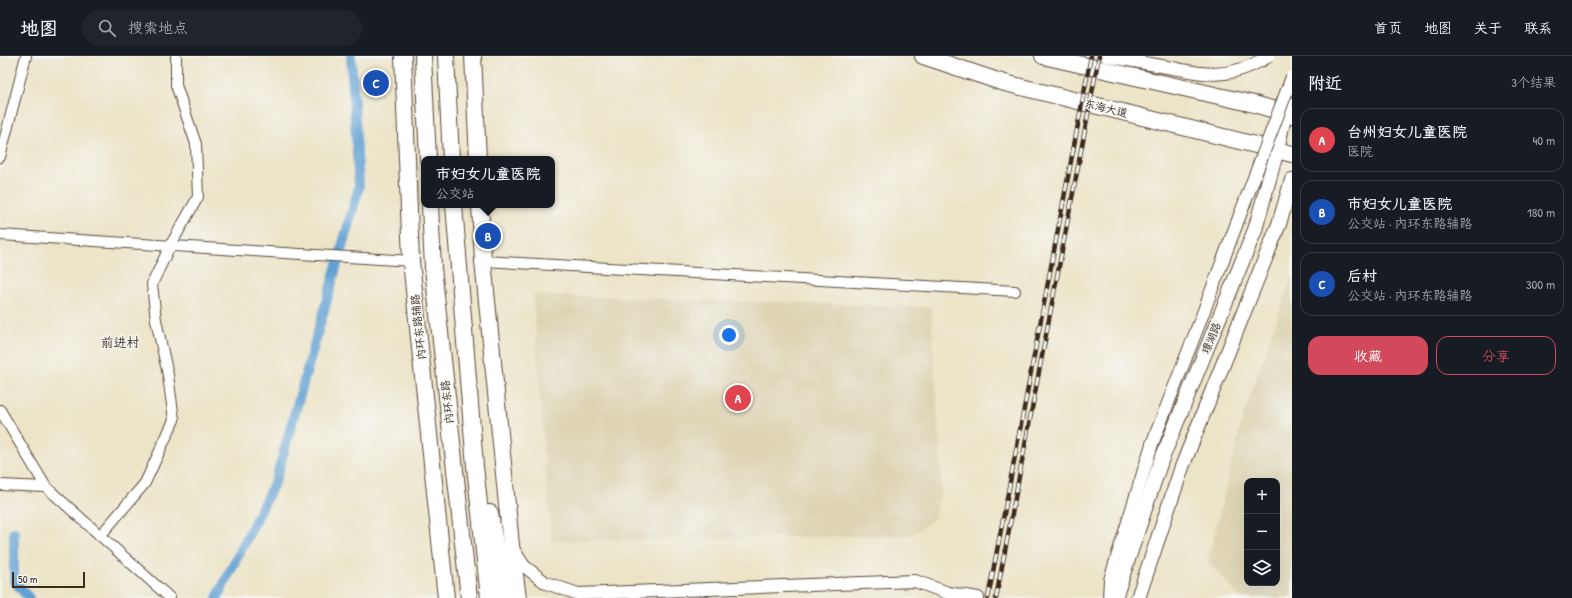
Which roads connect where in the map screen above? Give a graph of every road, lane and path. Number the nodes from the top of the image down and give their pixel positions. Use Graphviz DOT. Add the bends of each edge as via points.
graph roads {
  1 [pos="26,56"];
  2 [pos="176,56"];
  3 [pos="403,56"];
  4 [pos="446,56"];
  5 [pos="451,56"];
  6 [pos="473,56"];
  7 [pos="923,56"];
  8 [pos="1043,56"];
  9 [pos="1106,56"];
  10 [pos="1268,56"];
  11 [pos="423,59"];
  12 [pos="1292,73"];
  13 [pos="1292,76"];
  14 [pos="448,105"];
  15 [pos="1290,113"];
  16 [pos="1284,152"];
  17 [pos="428,156"];
  18 [pos="451,156"];
  19 [pos="478,156"];
  20 [pos="0,157"];
  21 [pos="1292,180"];
  22 [pos="430,208"];
  23 [pos="454,208"];
  24 [pos="480,208"];
  25 [pos="0,235"];
  26 [pos="170,246"];
  27 [pos="411,261"];
  28 [pos="483,262"];
  29 [pos="1015,291"];
  30 [pos="0,410"];
  31 [pos="475,466"];
  32 [pos="0,485"];
  33 [pos="46,487"];
  34 [pos="100,536"];
  35 [pos="511,545"];
  36 [pos="464,555"];
  37 [pos="574,596"];
  38 [pos="170,598"];
  39 [pos="446,598"];
  40 [pos="463,598"];
  41 [pos="469,598"];
  42 [pos="489,598"];
  43 [pos="504,598"];
  44 [pos="518,598"];
  45 [pos="978,598"];
  46 [pos="1109,598"];
  47 [pos="1115,598"];
  48 [pos="1138,598"];
  1 -- 20 [label="street"];
  2 -- 26 [label="street" via="176,85 196,144 198,197"];
  3 -- 27 [label="main road, 内环东路辅路"];
  4 -- 14 [label="main road"];
  5 -- 14 [label="main road"];
  6 -- 19 [label="main road"];
  7 -- 16 [label="main road, 东海大道" via="1001,82"];
  8 -- 15 [label="main road"];
  9 -- 10 [label="street, bridge" via="1192,72 1223,74"];
  11 -- 17 [label="main road"];
  12 -- 15 [label="main road, 璟湖路"];
  13 -- 46 [label="street, bridge" via="1152,444 1110,580"];
  14 -- 18 [label="main road"];
  15 -- 16 [label="main road, 璟湖路"];
  16 -- 47 [label="main road, 璟湖路" via="1161,461"];
  21 -- 48 [label="main road, 璟湖路" via="1279,224 1182,467"];
  22 -- 36 [label="main road, 内环东路" via="433,268"];
  23 -- 31 [label="main road, 内环东路"];
  24 -- 28 [label="main road"];
  25 -- 26 [label="street"];
  26 -- 27 [label="street"];
  26 -- 34 [label="street" via="152,284 174,420 146,483"];
  27 -- 39 [label="main road, 内环东路辅路"];
  28 -- 29 [label="street"];
  28 -- 35 [label="main road"];
  30 -- 33 [label="street"];
  31 -- 42 [label="main road, 内环东路"];
  31 -- 43 [label="main road" via="490,512"];
  32 -- 33 [label="street"];
  33 -- 34 [label="street"];
  34 -- 38 [label="street"];
  35 -- 37 [label="street" via="524,566 546,583"];
  35 -- 44 [label="main road"];
  36 -- 40 [label="main road"];
  36 -- 41 [label="main road, 内环东路"];
  37 -- 45 [label="street" via="915,581 948,593"];
}
